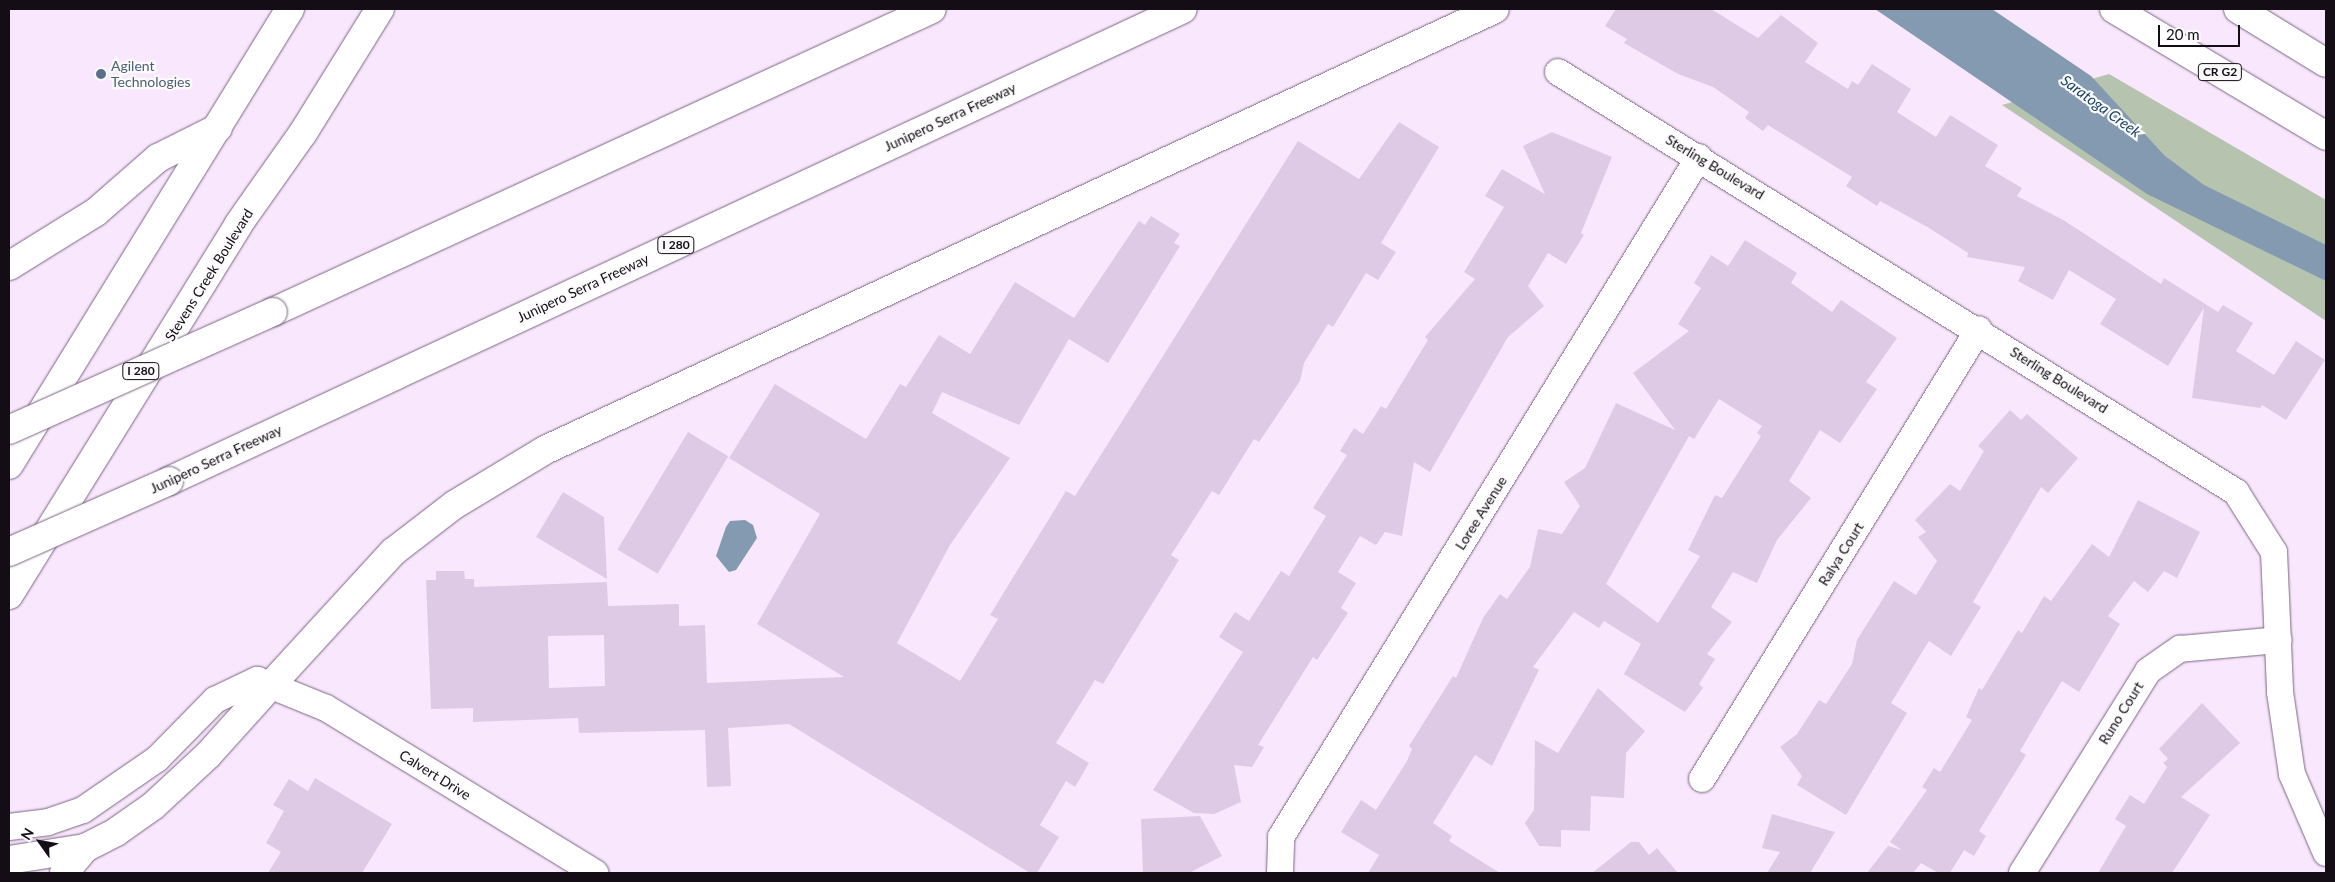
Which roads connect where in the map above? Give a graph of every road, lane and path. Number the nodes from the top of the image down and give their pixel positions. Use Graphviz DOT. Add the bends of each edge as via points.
graph roads {
  1 [pos="290,9"];
  2 [pos="380,9"];
  3 [pos="932,9"];
  4 [pos="1183,9"];
  5 [pos="1495,9"];
  6 [pos="2114,9"];
  7 [pos="2238,9"];
  8 [pos="2326,63"];
  9 [pos="1558,72"];
  10 [pos="218,128"];
  11 [pos="2326,136"];
  12 [pos="1699,157"];
  13 [pos="9,266"];
  14 [pos="1979,329"];
  15 [pos="9,430"];
  16 [pos="9,465"];
  17 [pos="9,552"];
  18 [pos="9,595"];
  19 [pos="2279,640"];
  20 [pos="272,684"];
  21 [pos="1702,778"];
  22 [pos="9,827"];
  23 [pos="85,848"];
  24 [pos="2326,853"];
  25 [pos="9,860"];
  26 [pos="64,873"];
  27 [pos="595,873"];
  28 [pos="1280,873"];
  29 [pos="2022,873"];
  1 -- 10 [label="main road"];
  2 -- 18 [label="main road, Stevens Creek Boulevard" via="303,133 238,225"];
  3 -- 15 [label="main road, I 280, bridge"];
  4 -- 17 [label="main road, Junipero Serra Freeway / I 280, bridge" via="169,481"];
  5 -- 20 [label="main road" via="545,450 454,505 393,552"];
  6 -- 11 [label="main road, CR G2"];
  7 -- 8 [label="main road"];
  9 -- 12 [label="street, Sterling Boulevard"];
  10 -- 13 [label="main road" via="158,158 96,212"];
  10 -- 16 [label="main road"];
  12 -- 14 [label="street, Sterling Boulevard"];
  12 -- 28 [label="street, Loree Avenue" via="1281,837"];
  14 -- 19 [label="street, Sterling Boulevard" via="2236,492 2274,552"];
  14 -- 21 [label="street, Ralya Court"];
  19 -- 24 [label="street, Sterling Boulevard" via="2280,692 2292,774"];
  19 -- 29 [label="street, Runo Court" via="2180,649 2148,670"];
  20 -- 22 [label="street, Calvert Drive" via="257,680 215,700 157,759 83,810 48,822"];
  20 -- 23 [label="main road" via="208,755 153,806"];
  20 -- 27 [label="street, Calvert Drive" via="326,708"];
  23 -- 25 [label="main road"];
  23 -- 26 [label="main road"];
}
